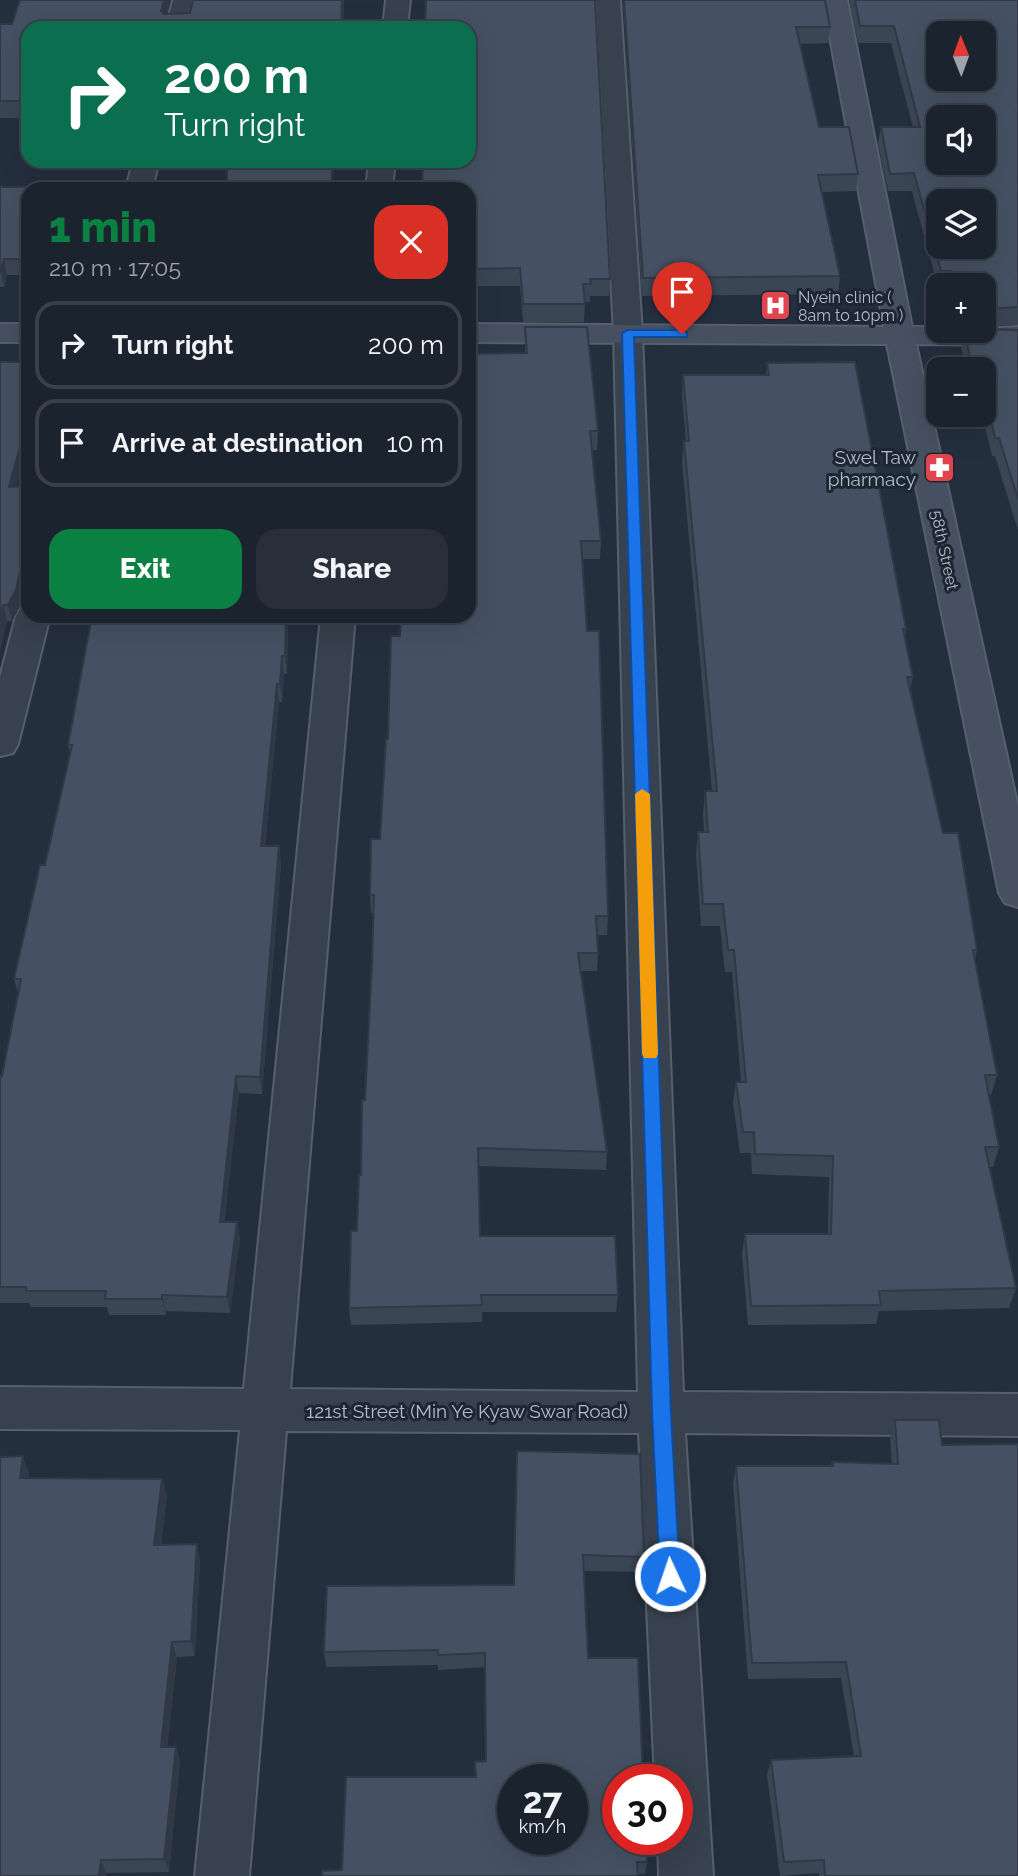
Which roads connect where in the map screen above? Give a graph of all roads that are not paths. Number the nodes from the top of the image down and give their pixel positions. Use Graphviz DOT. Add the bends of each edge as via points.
graph roads {
  1 [pos="185,0"];
  2 [pos="398,0"];
  3 [pos="608,0"];
  4 [pos="835,0"];
  5 [pos="180,21"];
  6 [pos="396,21"];
  7 [pos="0,333"];
  8 [pos="21,333"];
  9 [pos="476,333"];
  10 [pos="628,333"];
  11 [pos="1018,336"];
  12 [pos="900,337"];
  13 [pos="31,623"];
  14 [pos="337,623"];
  15 [pos="0,744"];
  16 [pos="1018,893"];
  17 [pos="0,1408"];
  18 [pos="263,1410"];
  19 [pos="661,1413"];
  20 [pos="1018,1415"];
  21 [pos="222,1876"];
  22 [pos="686,1876"];
  1 -- 5 [label="street"];
  2 -- 6 [label="street"];
  3 -- 10 [label="street"];
  4 -- 12 [label="main road, 58th Street"];
  7 -- 8 [label="main road"];
  9 -- 10 [label="main road"];
  10 -- 12 [label="main road"];
  10 -- 19 [label="street"];
  11 -- 12 [label="main road"];
  12 -- 16 [label="main road, 58th Street"];
  13 -- 15 [label="street"];
  14 -- 18 [label="street"];
  17 -- 18 [label="street, 121st Street (Min Ye Kyaw Swar Road)"];
  18 -- 19 [label="street, 121st Street (Min Ye Kyaw Swar Road)"];
  18 -- 21 [label="street"];
  19 -- 20 [label="street, 121st Street (Min Ye Kyaw Swar Road)"];
  19 -- 22 [label="street"];
}
